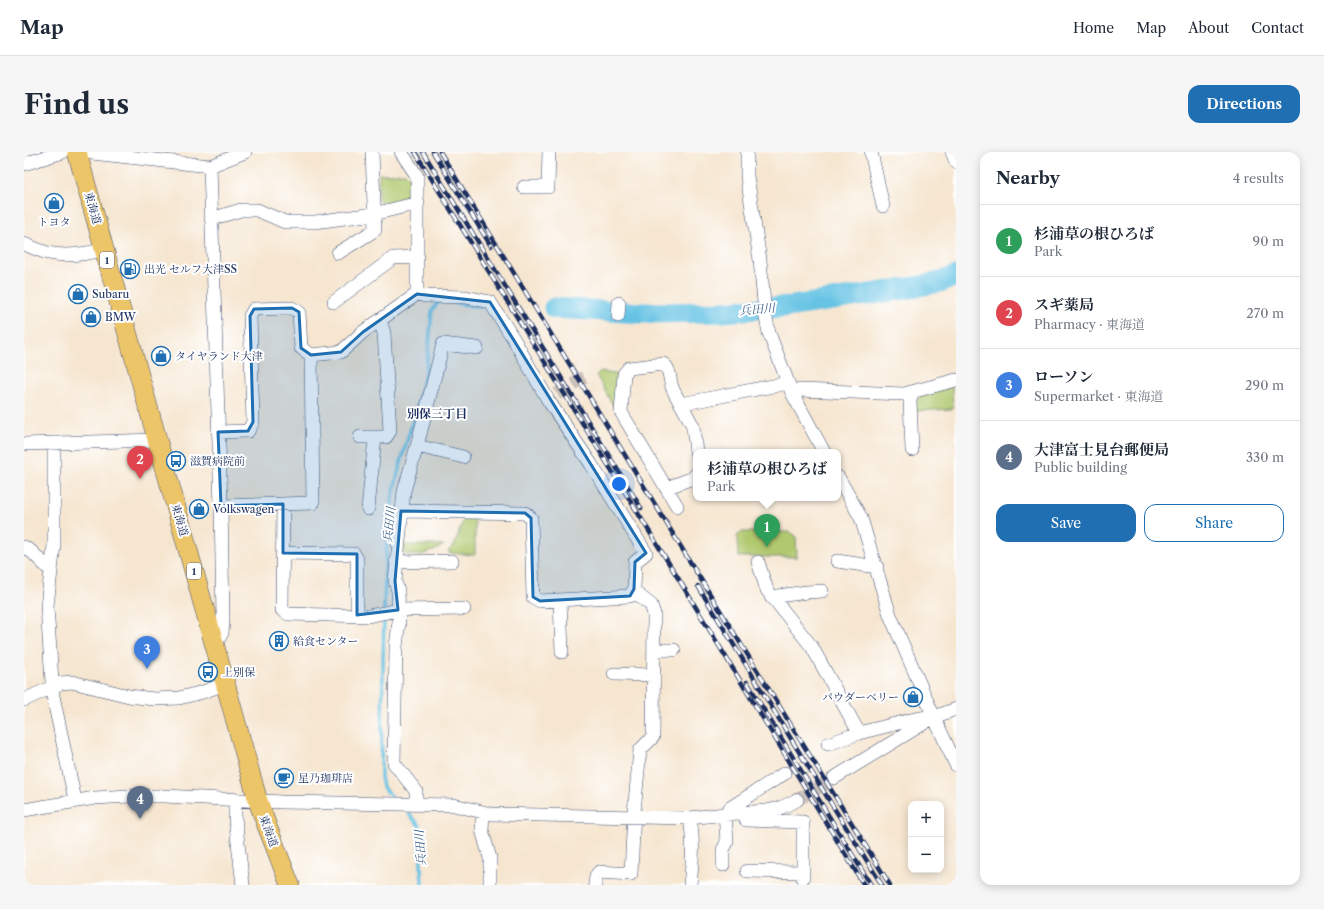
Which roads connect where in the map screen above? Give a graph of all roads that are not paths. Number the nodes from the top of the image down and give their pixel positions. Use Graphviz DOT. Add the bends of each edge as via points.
graph roads {
  1 [pos="64,152"];
  2 [pos="77,152"];
  3 [pos="83,152"];
  4 [pos="245,152"];
  5 [pos="372,152"];
  6 [pos="401,152"];
  7 [pos="549,152"];
  8 [pos="747,152"];
  9 [pos="872,152"];
  10 [pos="952,152"];
  11 [pos="956,162"];
  12 [pos="24,164"];
  13 [pos="210,166"];
  14 [pos="524,187"];
  15 [pos="418,203"];
  16 [pos="883,206"];
  17 [pos="374,214"];
  18 [pos="211,219"];
  19 [pos="24,244"];
  20 [pos="104,249"];
  21 [pos="338,253"];
  22 [pos="418,257"];
  23 [pos="418,294"];
  24 [pos="334,302"];
  25 [pos="380,320"];
  26 [pos="477,348"];
  27 [pos="311,354"];
  28 [pos="956,380"];
  29 [pos="790,388"];
  30 [pos="913,392"];
  31 [pos="681,404"];
  32 [pos="218,432"];
  33 [pos="360,437"];
  34 [pos="374,437"];
  35 [pos="157,440"];
  36 [pos="54,443"];
  37 [pos="24,444"];
  38 [pos="417,446"];
  39 [pos="696,449"];
  40 [pos="822,449"];
  41 [pos="912,450"];
  42 [pos="463,457"];
  43 [pos="693,478"];
  44 [pos="841,482"];
  45 [pos="666,488"];
  46 [pos="283,504"];
  47 [pos="221,506"];
  48 [pos="677,506"];
  49 [pos="368,509"];
  50 [pos="401,511"];
  51 [pos="24,547"];
  52 [pos="283,553"];
  53 [pos="452,561"];
  54 [pos="837,561"];
  55 [pos="396,562"];
  56 [pos="758,562"];
  57 [pos="877,567"];
  58 [pos="51,571"];
  59 [pos="633,591"];
  60 [pos="822,591"];
  61 [pos="771,597"];
  62 [pos="560,601"];
  63 [pos="464,609"];
  64 [pos="394,611"];
  65 [pos="362,616"];
  66 [pos="215,645"];
  67 [pos="654,650"];
  68 [pos="674,650"];
  69 [pos="562,652"];
  70 [pos="614,674"];
  71 [pos="654,675"];
  72 [pos="225,684"];
  73 [pos="52,687"];
  74 [pos="24,700"];
  75 [pos="956,709"];
  76 [pos="934,717"];
  77 [pos="859,733"];
  78 [pos="828,744"];
  79 [pos="956,765"];
  80 [pos="785,773"];
  81 [pos="834,778"];
  82 [pos="235,799"];
  83 [pos="75,800"];
  84 [pos="258,801"];
  85 [pos="416,804"];
  86 [pos="795,804"];
  87 [pos="24,810"];
  88 [pos="483,812"];
  89 [pos="634,817"];
  90 [pos="731,817"];
  91 [pos="690,818"];
  92 [pos="723,865"];
  93 [pos="747,871"];
  94 [pos="243,885"];
  95 [pos="290,885"];
  96 [pos="490,885"];
  97 [pos="595,885"];
  98 [pos="690,885"];
  1 -- 12 [label="street"];
  2 -- 20 [label="highway, 東海道 / 1"];
  3 -- 13 [label="street"];
  4 -- 13 [label="street"];
  5 -- 17 [label="street"];
  6 -- 15 [label="street" via="417,176"];
  7 -- 14 [label="street" via="548,187"];
  8 -- 29 [label="street" via="747,176 768,334"];
  9 -- 16 [label="street"];
  10 -- 11 [label="street"];
  13 -- 18 [label="street"];
  15 -- 17 [label="street"];
  15 -- 22 [label="street"];
  17 -- 18 [label="street" via="315,222 285,222 257,210 241,210"];
  17 -- 21 [label="street" via="374,230"];
  18 -- 32 [label="street"];
  19 -- 20 [label="street" via="48,253 65,255"];
  20 -- 35 [label="highway, 東海道 / 1"];
  22 -- 23 [label="street"];
  22 -- 24 [label="street" via="394,258"];
  23 -- 25 [label="street"];
  23 -- 59 [label="street" via="466,297 490,302 553,397 646,553 635,562"];
  25 -- 27 [label="street" via="341,352"];
  25 -- 34 [label="street" via="384,333 390,431 386,437"];
  26 -- 38 [label="street" via="443,344"];
  27 -- 32 [label="street" via="301,348 299,312 292,308 254,310 250,316 253,422 248,431"];
  27 -- 46 [label="street" via="313,503"];
  28 -- 30 [label="street"];
  29 -- 30 [label="street" via="904,394"];
  29 -- 31 [label="street"];
  29 -- 40 [label="street"];
  30 -- 41 [label="street" via="910,400"];
  31 -- 39 [label="street" via="693,426"];
  31 -- 45 [label="street" via="672,388 667,366 663,364 629,368 624,374 621,412"];
  32 -- 47 [label="street"];
  33 -- 34 [label="street"];
  34 -- 49 [label="street"];
  35 -- 36 [label="street"];
  35 -- 66 [label="highway, 東海道 / 1"];
  36 -- 37 [label="street"];
  36 -- 58 [label="street" via="54,545"];
  38 -- 42 [label="street"];
  38 -- 50 [label="street"];
  43 -- 45 [label="street"];
  44 -- 57 [label="street" via="862,518"];
  45 -- 48 [label="street"];
  46 -- 47 [label="street"];
  46 -- 52 [label="street"];
  47 -- 66 [label="street" via="224,618 222,633"];
  50 -- 55 [label="street"];
  50 -- 62 [label="street" via="525,513 531,518 533,596 540,601"];
  51 -- 58 [label="street"];
  52 -- 65 [label="street" via="354,554 357,559"];
  52 -- 65 [label="street" via="282,610 288,614"];
  53 -- 55 [label="street"];
  54 -- 57 [label="street"];
  55 -- 64 [label="street" via="395,581 398,591"];
  56 -- 61 [label="street"];
  57 -- 76 [label="street" via="890,615"];
  58 -- 73 [label="street" via="47,606"];
  59 -- 62 [label="street" via="630,596"];
  59 -- 67 [label="street" via="651,605 654,614"];
  60 -- 61 [label="street"];
  61 -- 77 [label="street" via="812,646"];
  62 -- 69 [label="street"];
  63 -- 64 [label="street"];
  64 -- 65 [label="street"];
  64 -- 85 [label="street" via="394,763 416,791"];
  66 -- 72 [label="highway, 東海道 / 1"];
  67 -- 68 [label="street"];
  67 -- 71 [label="street"];
  70 -- 71 [label="street"];
  71 -- 89 [label="street" via="653,737 640,750"];
  72 -- 73 [label="street" via="179,698 154,699 129,696 72,682 61,682"];
  72 -- 84 [label="highway, 東海道 / 1"];
  73 -- 74 [label="street"];
  73 -- 83 [label="street"];
  75 -- 76 [label="street"];
  76 -- 77 [label="street" via="915,719"];
  76 -- 79 [label="street"];
  76 -- 81 [label="street"];
  77 -- 78 [label="street"];
  80 -- 90 [label="street" via="730,808"];
  82 -- 83 [label="street" via="129,796"];
  82 -- 84 [label="street"];
  82 -- 94 [label="street"];
  83 -- 87 [label="street"];
  84 -- 85 [label="street"];
  84 -- 95 [label="highway, 東海道 / 1"];
  85 -- 88 [label="street" via="454,805"];
  86 -- 90 [label="street"];
  88 -- 89 [label="street"];
  88 -- 96 [label="street" via="482,830 490,858"];
  89 -- 91 [label="street"];
  89 -- 97 [label="street" via="631,874 600,872 596,876"];
  90 -- 91 [label="street"];
  90 -- 92 [label="street" via="727,842 723,850"];
  90 -- 93 [label="street" via="803,822 803,875"];
  91 -- 98 [label="street" via="693,862"];
}
